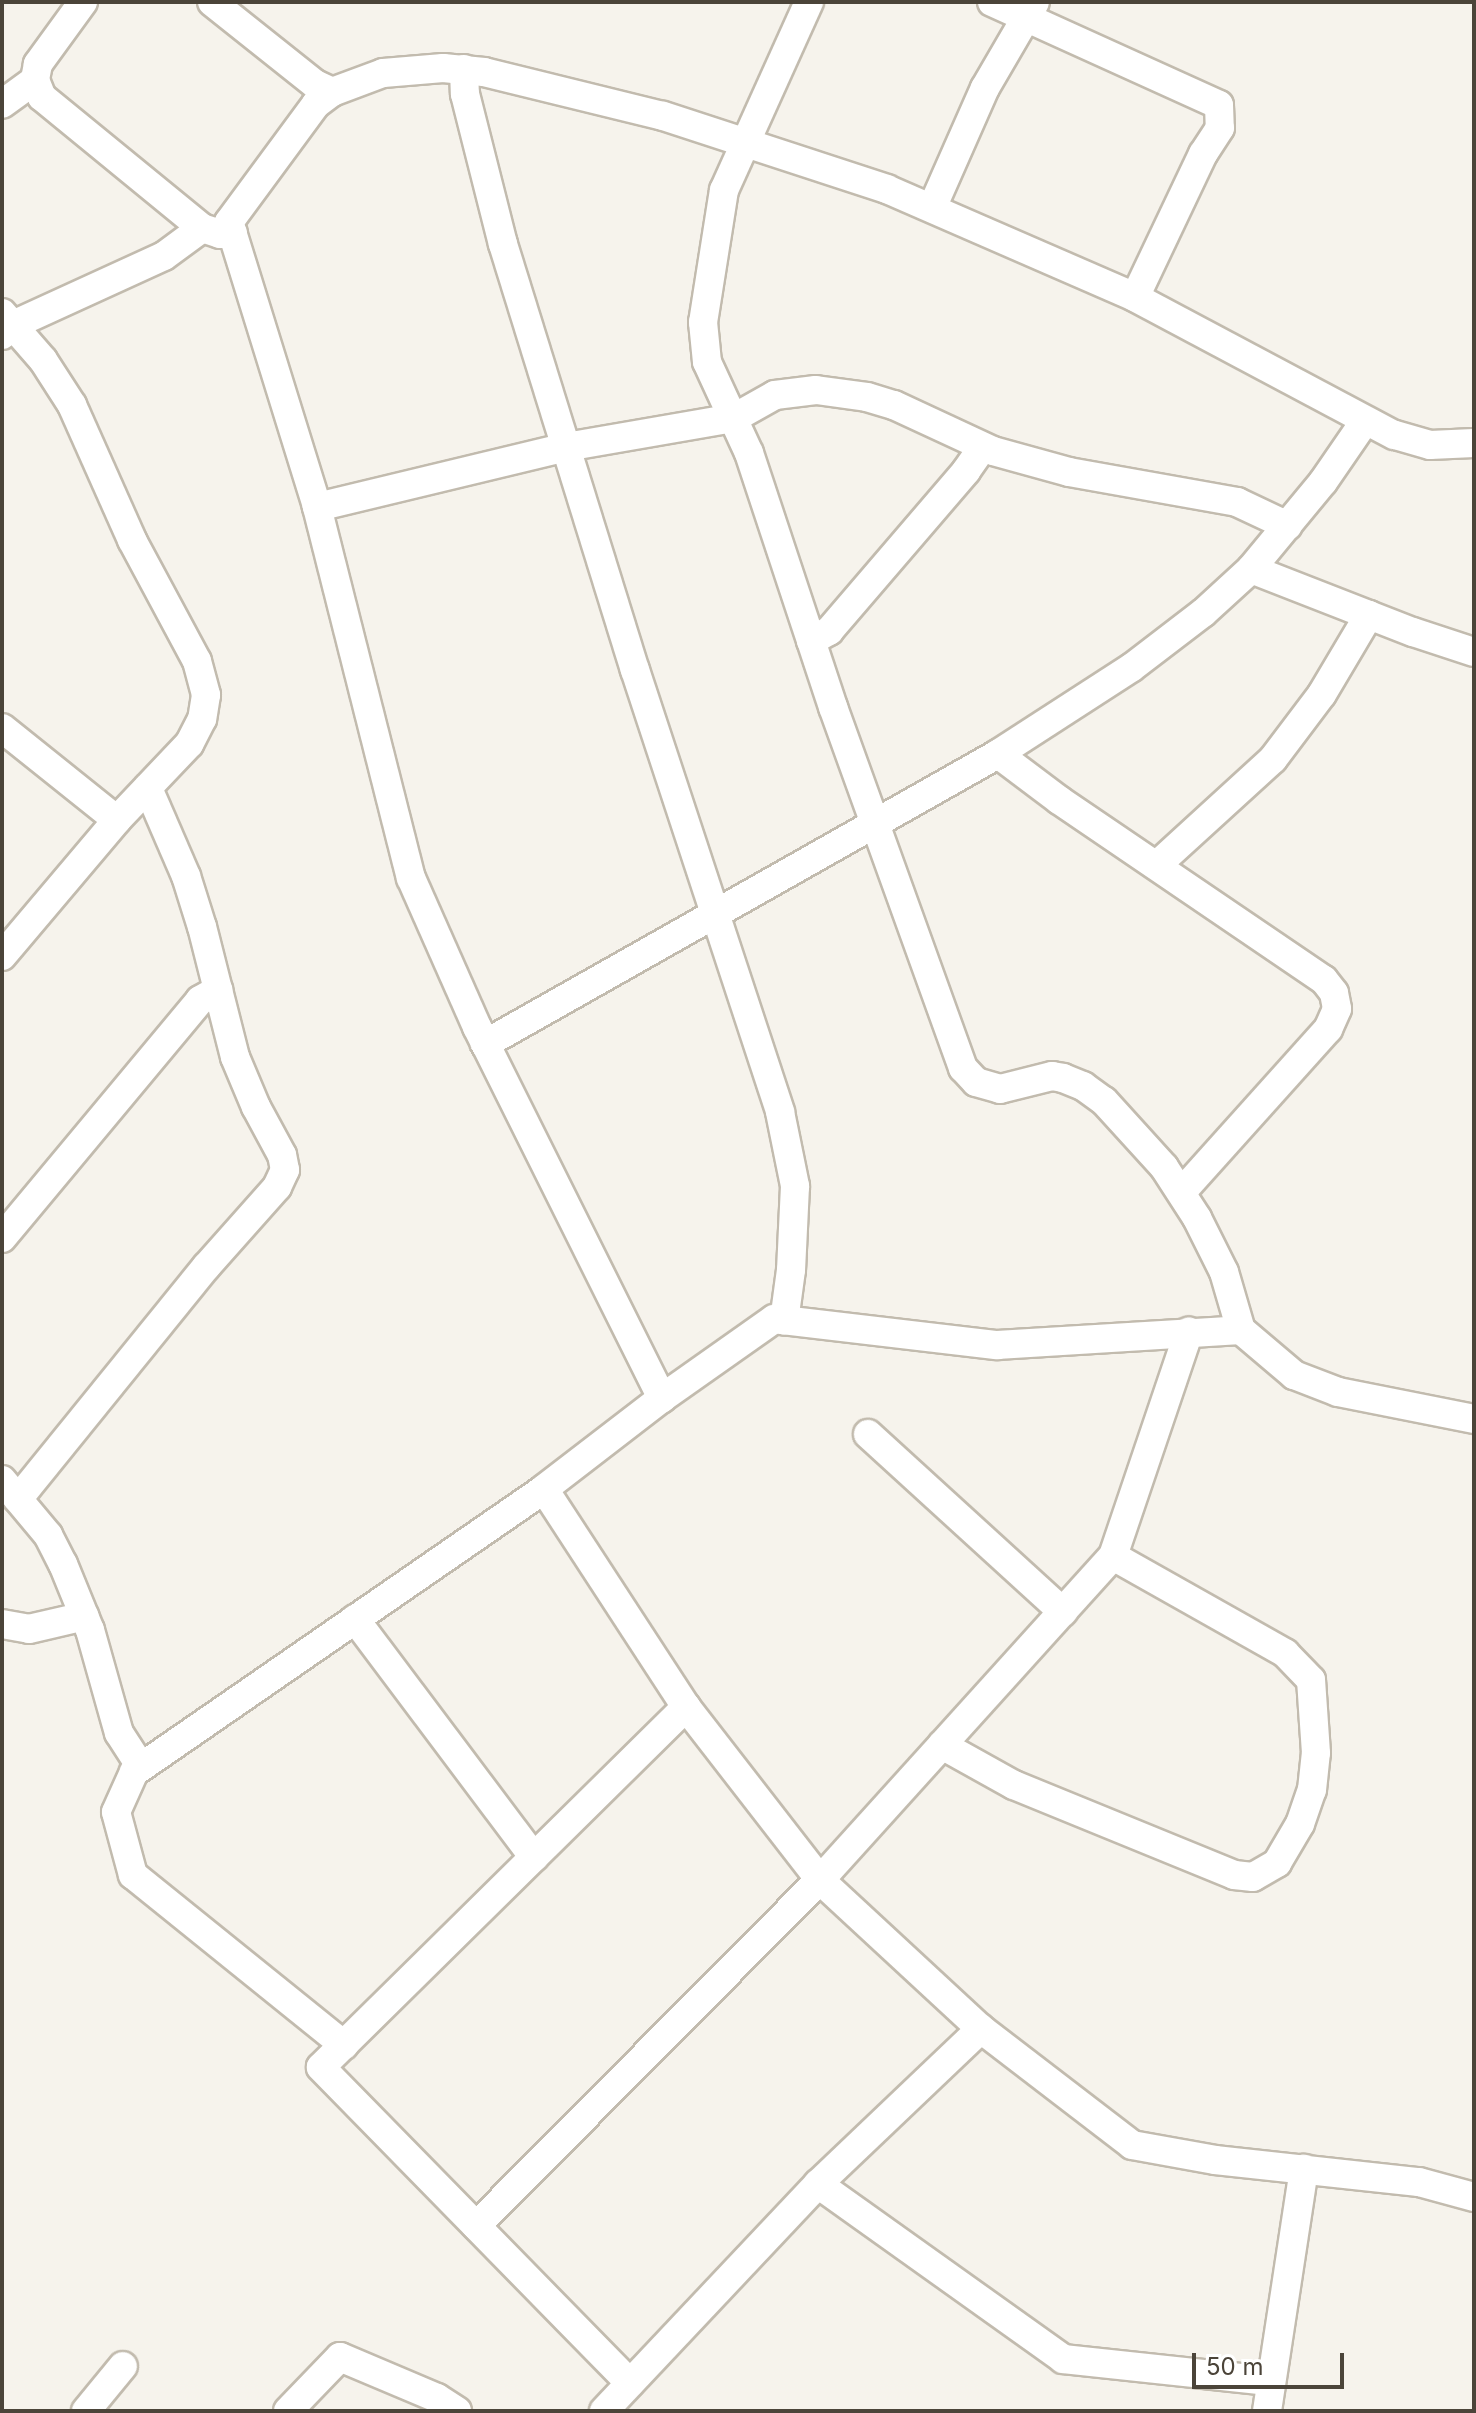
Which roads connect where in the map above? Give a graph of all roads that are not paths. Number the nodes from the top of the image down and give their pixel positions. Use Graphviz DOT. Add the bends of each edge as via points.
graph roads {
  1 [pos="83,2"];
  2 [pos="212,2"];
  3 [pos="809,2"];
  4 [pos="992,2"];
  5 [pos="1030,10"];
  6 [pos="464,69"];
  7 [pos="35,80"];
  8 [pos="332,92"];
  9 [pos="2,104"];
  10 [pos="744,140"];
  11 [pos="932,208"];
  12 [pos="202,228"];
  13 [pos="233,233"];
  14 [pos="1135,297"];
  15 [pos="6,324"];
  16 [pos="734,418"];
  17 [pos="1365,421"];
  18 [pos="1474,443"];
  19 [pos="566,447"];
  20 [pos="983,447"];
  21 [pos="317,507"];
  22 [pos="1288,526"];
  23 [pos="1251,569"];
  24 [pos="1369,615"];
  25 [pos="811,641"];
  26 [pos="1474,652"];
  27 [pos="2,728"];
  28 [pos="998,754"];
  29 [pos="148,788"];
  30 [pos="117,820"];
  31 [pos="875,825"];
  32 [pos="1157,865"];
  33 [pos="714,913"];
  34 [pos="2,956"];
  35 [pos="218,990"];
  36 [pos="485,1044"];
  37 [pos="1182,1192"];
  38 [pos="2,1238"];
  39 [pos="784,1321"];
  40 [pos="1241,1330"];
  41 [pos="1189,1332"];
  42 [pos="662,1398"];
  43 [pos="1474,1419"];
  44 [pos="868,1434"];
  45 [pos="10,1489"];
  46 [pos="544,1489"];
  47 [pos="1113,1556"];
  48 [pos="1063,1612"];
  49 [pos="85,1616"];
  50 [pos="355,1619"];
  51 [pos="2,1624"];
  52 [pos="686,1707"];
  53 [pos="942,1745"];
  54 [pos="141,1767"];
  55 [pos="534,1857"];
  56 [pos="820,1880"];
  57 [pos="981,2029"];
  58 [pos="344,2045"];
  59 [pos="1304,2169"];
  60 [pos="818,2184"];
  61 [pos="1474,2197"];
  62 [pos="476,2226"];
  63 [pos="123,2366"];
  64 [pos="1269,2381"];
  65 [pos="630,2383"];
  66 [pos="86,2411"];
  67 [pos="288,2411"];
  68 [pos="457,2411"];
  69 [pos="604,2411"];
  70 [pos="1267,2411"];
  1 -- 7 [label="street" via="38,64"];
  2 -- 8 [label="street"];
  3 -- 10 [label="street"];
  4 -- 5 [label="street"];
  5 -- 11 [label="street" via="985,88"];
  5 -- 14 [label="street" via="1214,100 1222,112 1220,128"];
  6 -- 8 [label="street" via="383,73"];
  6 -- 10 [label="street"];
  6 -- 19 [label="street" via="465,94 503,244"];
  7 -- 9 [label="street"];
  7 -- 12 [label="street" via="42,97"];
  8 -- 13 [label="street" via="278,152 229,222"];
  10 -- 11 [label="street"];
  10 -- 16 [label="street" via="717,220 703,322 707,362"];
  11 -- 14 [label="street"];
  12 -- 13 [label="street"];
  12 -- 15 [label="street" via="164,256"];
  13 -- 21 [label="street"];
  14 -- 17 [label="street"];
  15 -- 29 [label="street" via="43,360 72,405 205,683 197,731"];
  16 -- 19 [label="street"];
  16 -- 20 [label="street" via="775,395 842,392 894,405"];
  16 -- 25 [label="street"];
  17 -- 18 [label="street" via="1413,441"];
  17 -- 22 [label="street"];
  19 -- 21 [label="street"];
  19 -- 33 [label="street"];
  20 -- 22 [label="street" via="1119,484 1237,502"];
  20 -- 25 [label="street" via="829,631"];
  21 -- 36 [label="street" via="411,878"];
  22 -- 23 [label="street"];
  23 -- 24 [label="street"];
  23 -- 28 [label="street" via="1168,641"];
  24 -- 26 [label="street"];
  24 -- 32 [label="street" via="1322,694 1273,759"];
  25 -- 31 [label="street"];
  27 -- 30 [label="street"];
  28 -- 31 [label="street"];
  28 -- 32 [label="street"];
  29 -- 30 [label="street"];
  29 -- 35 [label="street" via="186,876"];
  30 -- 34 [label="street"];
  31 -- 33 [label="street"];
  31 -- 37 [label="street" via="969,1076 1000,1089 1052,1076 1083,1086 1131,1129"];
  32 -- 37 [label="street" via="1324,980 1337,1001 1328,1029"];
  33 -- 36 [label="street"];
  33 -- 39 [label="street" via="770,1075 795,1186"];
  35 -- 38 [label="street" via="200,1000"];
  35 -- 45 [label="street" via="245,1082 282,1155 282,1179"];
  36 -- 42 [label="street"];
  37 -- 40 [label="street" via="1224,1272"];
  39 -- 41 [label="street" via="997,1345"];
  39 -- 42 [label="street" via="774,1319"];
  40 -- 41 [label="street"];
  40 -- 43 [label="street" via="1294,1375 1338,1392"];
  41 -- 47 [label="street"];
  42 -- 46 [label="street"];
  44 -- 48 [label="street"];
  45 -- 49 [label="street" via="48,1535"];
  46 -- 50 [label="street"];
  46 -- 52 [label="street"];
  47 -- 48 [label="street"];
  47 -- 53 [label="street" via="1285,1653 1311,1680 1316,1753 1312,1790 1277,1863 1262,1874 1234,1875 1014,1785"];
  48 -- 53 [label="street"];
  49 -- 51 [label="street" via="29,1629"];
  49 -- 54 [label="street" via="119,1733"];
  50 -- 54 [label="street"];
  50 -- 55 [label="street"];
  52 -- 55 [label="street"];
  52 -- 56 [label="street"];
  53 -- 56 [label="street"];
  54 -- 58 [label="street" via="116,1812 133,1875"];
  55 -- 58 [label="street"];
  56 -- 57 [label="street"];
  56 -- 62 [label="street"];
  57 -- 59 [label="street" via="1132,2145"];
  57 -- 60 [label="street"];
  58 -- 62 [label="street" via="321,2067"];
  59 -- 61 [label="street" via="1419,2182"];
  59 -- 64 [label="street"];
  60 -- 64 [label="street" via="1063,2359"];
  60 -- 65 [label="street"];
  62 -- 65 [label="street"];
  63 -- 66 [label="street"];
  64 -- 70 [label="street"];
  65 -- 69 [label="street"];
  67 -- 68 [label="street" via="340,2357"];
}
